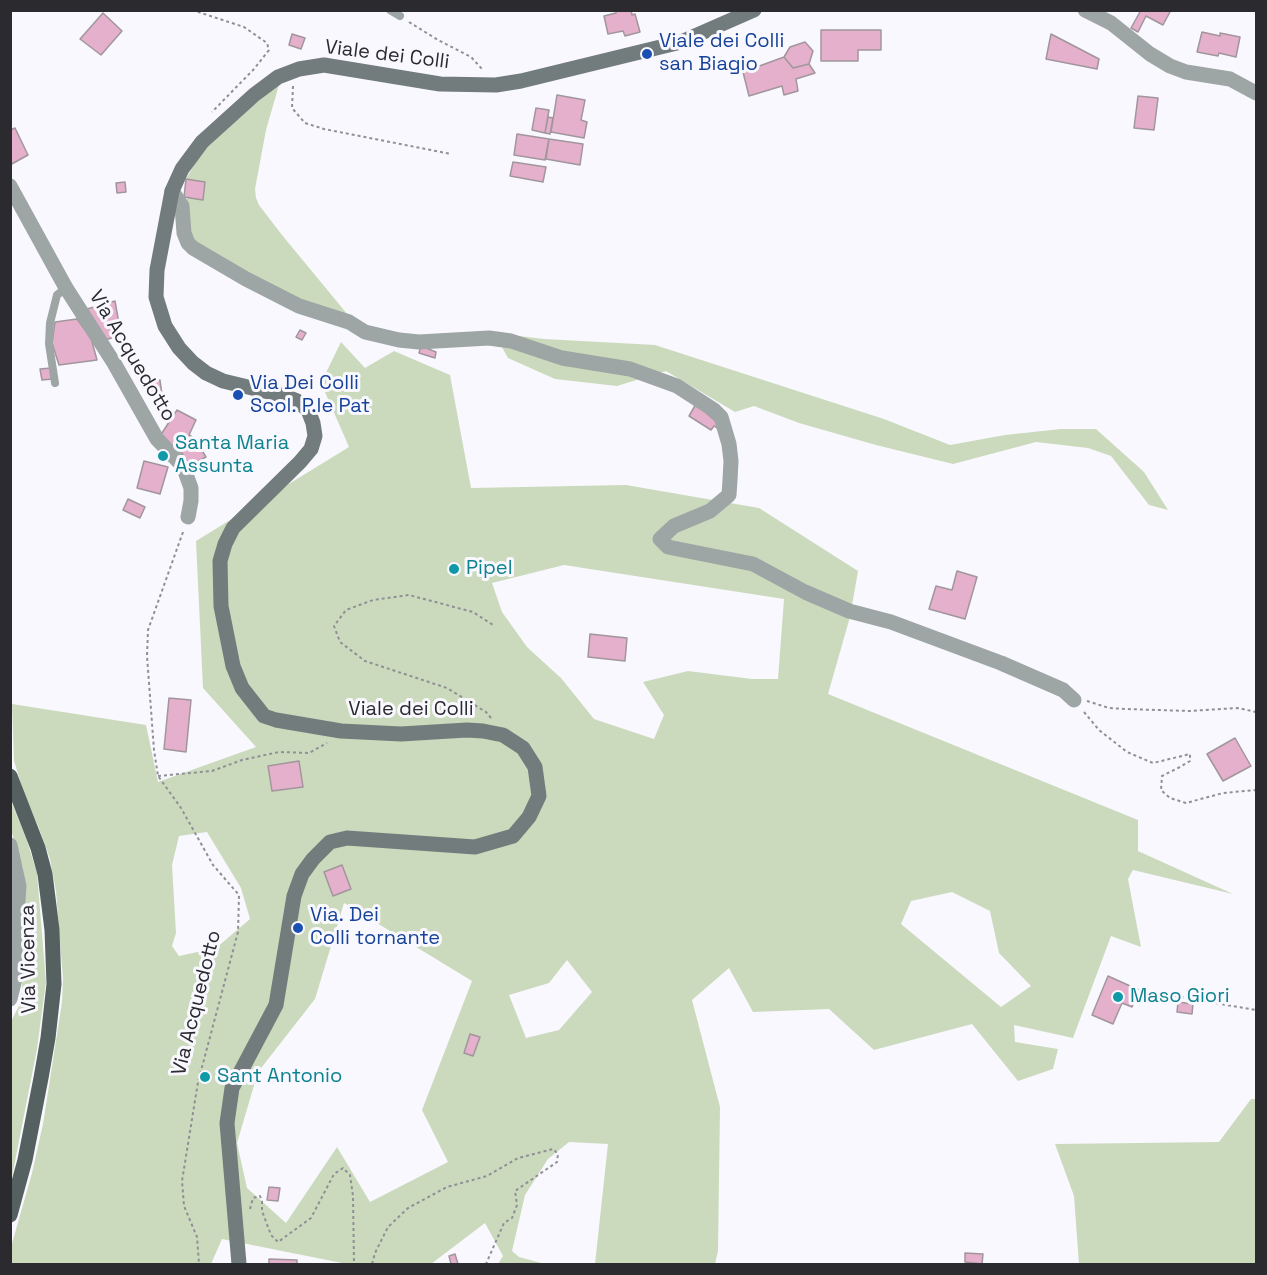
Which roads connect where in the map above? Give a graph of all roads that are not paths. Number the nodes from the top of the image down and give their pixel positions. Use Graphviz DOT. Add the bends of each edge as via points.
graph roads {
  1 [pos="390,10"];
  2 [pos="754,10"];
  3 [pos="1085,10"];
  4 [pos="400,16"];
  5 [pos="1257,93"];
  6 [pos="10,186"];
  7 [pos="172,190"];
  8 [pos="66,288"];
  9 [pos="55,383"];
  10 [pos="188,517"];
  11 [pos="1069,695"];
  12 [pos="10,776"];
  13 [pos="10,844"];
  14 [pos="10,999"];
  15 [pos="10,1215"];
  16 [pos="239,1264"];
  1 -- 4 [label="lane"];
  2 -- 7 [label="main road, Viale dei Colli" via="681,42 521,81 440,84 324,65 300,69 278,77 202,142"];
  3 -- 5 [label="street" via="1111,23 1170,66 1230,79"];
  6 -- 8 [label="street, Via Acquedotto"];
  7 -- 11 [label="street" via="182,206 184,233 194,248 300,306 349,322 365,332 419,342 489,338 511,341 562,358 630,369 677,386 721,417 729,444 730,480 729,495 710,511 674,526 660,539 668,547 753,564 849,611 914,630 1001,663"];
  7 -- 16 [label="main road, Viale dei Colli" via="157,270 156,297 165,326 179,348 206,373 297,401 308,410 314,423 311,449 233,528 220,561 221,606 233,666 242,688 264,716 276,720 341,731 401,734 483,730 503,735 523,748 535,767 539,796 530,817 513,836 475,847 347,838 330,842 302,874 294,896 276,1005 232,1088 230,1100 227,1123"];
  8 -- 9 [label="lane" via="57,295 50,323 48,344"];
  8 -- 10 [label="street, Via Acquedotto" via="157,439 183,466 191,488"];
  12 -- 15 [label="main road, Via Vicenza" via="45,874 54,984 41,1078"];
  13 -- 14 [label="street" via="19,886 15,979"];
}
